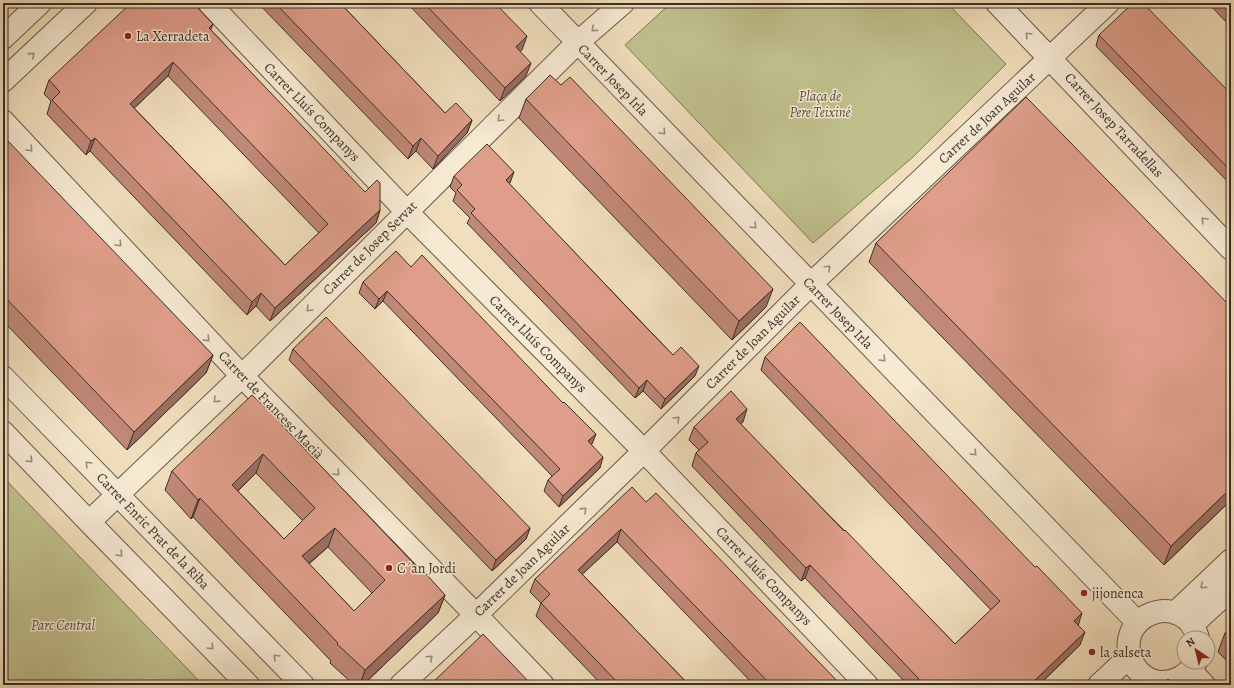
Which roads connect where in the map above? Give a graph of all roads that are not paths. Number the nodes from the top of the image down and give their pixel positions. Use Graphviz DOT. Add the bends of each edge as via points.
graph roads {
  1 [pos="40,3"];
  2 [pos="86,3"];
  3 [pos="208,3"];
  4 [pos="540,3"];
  5 [pos="623,3"];
  6 [pos="997,3"];
  7 [pos="1108,3"];
  8 [pos="3,38"];
  9 [pos="577,43"];
  10 [pos="1050,58"];
  11 [pos="3,81"];
  12 [pos="3,121"];
  13 [pos="407,212"];
  14 [pos="1231,249"];
  15 [pos="811,284"];
  16 [pos="242,376"];
  17 [pos="3,377"];
  18 [pos="3,432"];
  19 [pos="644,451"];
  20 [pos="118,494"];
  21 [pos="89,522"];
  22 [pos="1231,560"];
  23 [pos="1231,589"];
  24 [pos="476,615"];
  25 [pos="1137,622"];
  26 [pos="1189,625"];
  27 [pos="1133,672"];
  28 [pos="1197,672"];
  29 [pos="248,685"];
  30 [pos="303,685"];
  31 [pos="401,685"];
  32 [pos="543,685"];
  33 [pos="867,685"];
  34 [pos="1099,685"];
  1 -- 8 [label="street"];
  11 -- 2 [label="street, one-way"];
  3 -- 13 [label="street, Carrer Lluís Companys"];
  4 -- 9 [label="street, Carrer Josep Irla"];
  5 -- 9 [label="street, Carrer de Josep Servat, one-way"];
  10 -- 6 [label="street, Carrer Josep Tarradellas, one-way"];
  7 -- 10 [label="street, Carrer de Joan Aguilar"];
  9 -- 13 [label="street, Carrer de Josep Servat, one-way"];
  9 -- 15 [label="street, Carrer Josep Irla, one-way"];
  14 -- 10 [label="street, Carrer Josep Tarradellas, one-way"];
  15 -- 10 [label="street, Carrer de Joan Aguilar, one-way"];
  12 -- 16 [label="street, Carrer de Francesc Macià, one-way"];
  13 -- 16 [label="street, Carrer de Josep Servat, one-way"];
  13 -- 19 [label="street, Carrer Lluís Companys"];
  19 -- 15 [label="street, Carrer de Joan Aguilar, one-way"];
  15 -- 25 [label="street, Carrer Josep Irla, one-way"];
  16 -- 20 [label="street, Carrer de Josep Servat, one-way"];
  16 -- 24 [label="street, Carrer de Francesc Macià, one-way"];
  20 -- 17 [label="street, Carrer Enric Prat de la Riba, one-way"];
  18 -- 21 [label="street, one-way"];
  24 -- 19 [label="street, Carrer de Joan Aguilar, one-way"];
  19 -- 33 [label="street, Carrer Lluís Companys"];
  20 -- 21 [label="street, Carrer de Josep Servat"];
  30 -- 20 [label="street, Carrer Enric Prat de la Riba, one-way"];
  21 -- 29 [label="street, one-way"];
  22 -- 26 [label="street, one-way"];
  23 -- 26 [label="street"];
  31 -- 24 [label="street, Carrer de Joan Aguilar, one-way"];
  24 -- 32 [label="street, Carrer de Francesc Macià"];
  25 -- 26 [label="street" via="1156,612 1167,611"];
  25 -- 27 [label="street" via="1129,639"];
  27 -- 28 [label="street" via="1159,682 1170,682"];
  27 -- 34 [label="street"];
}
